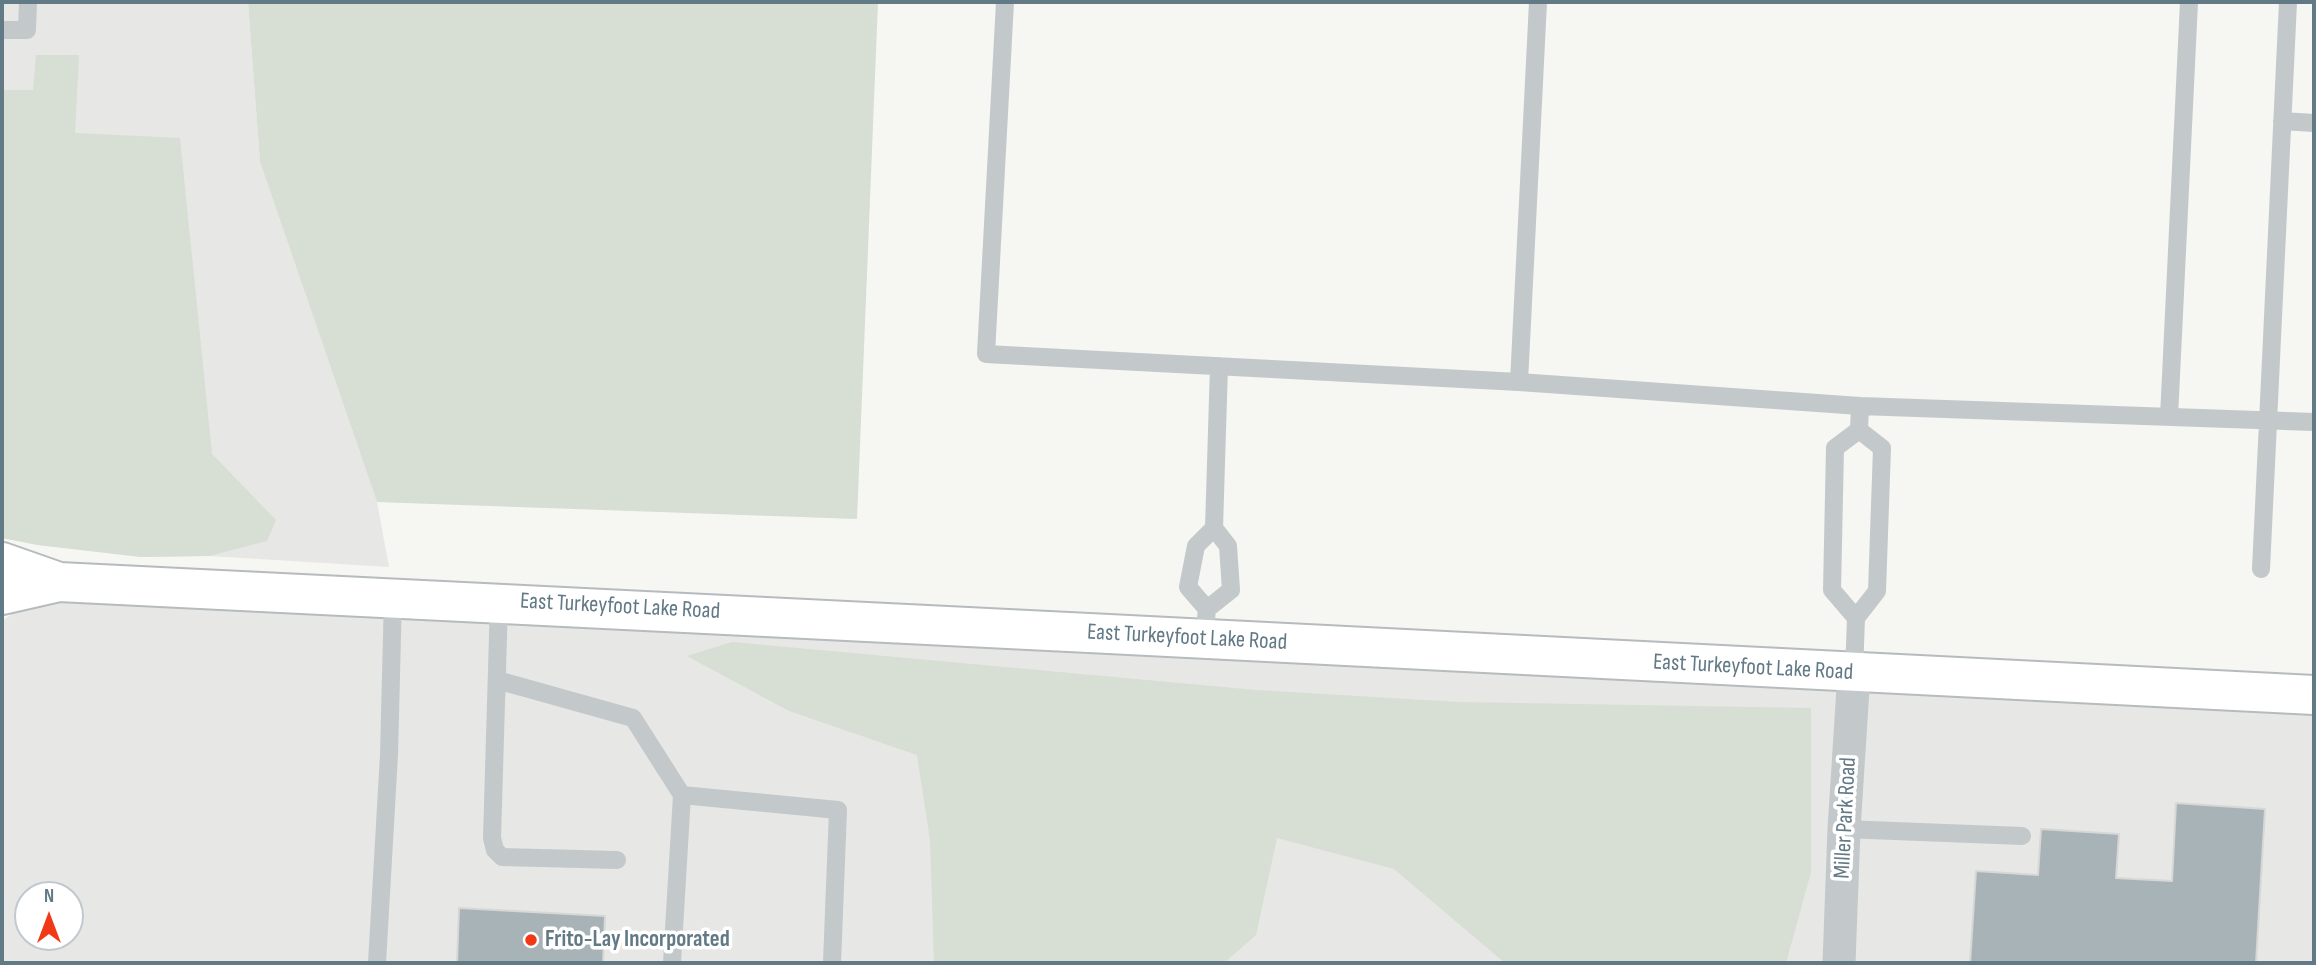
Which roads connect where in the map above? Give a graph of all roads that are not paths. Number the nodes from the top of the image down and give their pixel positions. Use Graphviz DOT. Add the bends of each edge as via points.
graph roads {
  1 [pos="28,2"];
  2 [pos="1004,2"];
  3 [pos="1538,2"];
  4 [pos="2189,2"];
  5 [pos="2288,2"];
  6 [pos="2,30"];
  7 [pos="2282,121"];
  8 [pos="2314,122"];
  9 [pos="1219,366"];
  10 [pos="1519,382"];
  11 [pos="1860,406"];
  12 [pos="2169,417"];
  13 [pos="2267,421"];
  14 [pos="2314,422"];
  15 [pos="1859,430"];
  16 [pos="1214,528"];
  17 [pos="2,562"];
  18 [pos="2261,569"];
  19 [pos="59,582"];
  20 [pos="2,595"];
  21 [pos="393,597"];
  22 [pos="499,602"];
  23 [pos="1856,618"];
  24 [pos="1206,624"];
  25 [pos="1854,673"];
  26 [pos="497,680"];
  27 [pos="2314,695"];
  28 [pos="682,795"];
  29 [pos="1844,829"];
  30 [pos="2022,836"];
  31 [pos="617,860"];
  32 [pos="377,963"];
  33 [pos="672,963"];
  34 [pos="832,963"];
  35 [pos="1839,963"];
  1 -- 6 [label="lane" via="27,30"];
  2 -- 9 [label="lane" via="986,354"];
  3 -- 10 [label="lane"];
  4 -- 12 [label="lane"];
  5 -- 7 [label="lane"];
  7 -- 8 [label="lane"];
  7 -- 13 [label="lane"];
  9 -- 10 [label="lane"];
  9 -- 16 [label="lane"];
  10 -- 11 [label="lane"];
  11 -- 12 [label="lane"];
  11 -- 15 [label="lane"];
  12 -- 13 [label="lane"];
  13 -- 14 [label="lane"];
  13 -- 18 [label="lane"];
  15 -- 23 [label="lane" via="1882,447 1877,591"];
  15 -- 23 [label="lane" via="1835,448 1832,590"];
  16 -- 24 [label="lane" via="1196,546 1188,587"];
  16 -- 24 [label="lane" via="1228,546 1231,590"];
  17 -- 19 [label="main road, East Turkeyfoot Lake Road"];
  19 -- 20 [label="main road, East Turkeyfoot Lake Road"];
  19 -- 21 [label="main road, East Turkeyfoot Lake Road"];
  21 -- 22 [label="main road, East Turkeyfoot Lake Road"];
  21 -- 32 [label="lane" via="390,755"];
  22 -- 24 [label="main road, East Turkeyfoot Lake Road"];
  22 -- 26 [label="lane"];
  23 -- 25 [label="lane"];
  24 -- 25 [label="main road, East Turkeyfoot Lake Road"];
  25 -- 27 [label="main road, East Turkeyfoot Lake Road"];
  25 -- 29 [label="street, Miller Park Road"];
  26 -- 28 [label="lane" via="632,718"];
  26 -- 31 [label="lane" via="495,850 502,857"];
  28 -- 33 [label="lane"];
  28 -- 34 [label="lane" via="838,810"];
  29 -- 30 [label="lane"];
  29 -- 35 [label="street, Miller Park Road"];
}
